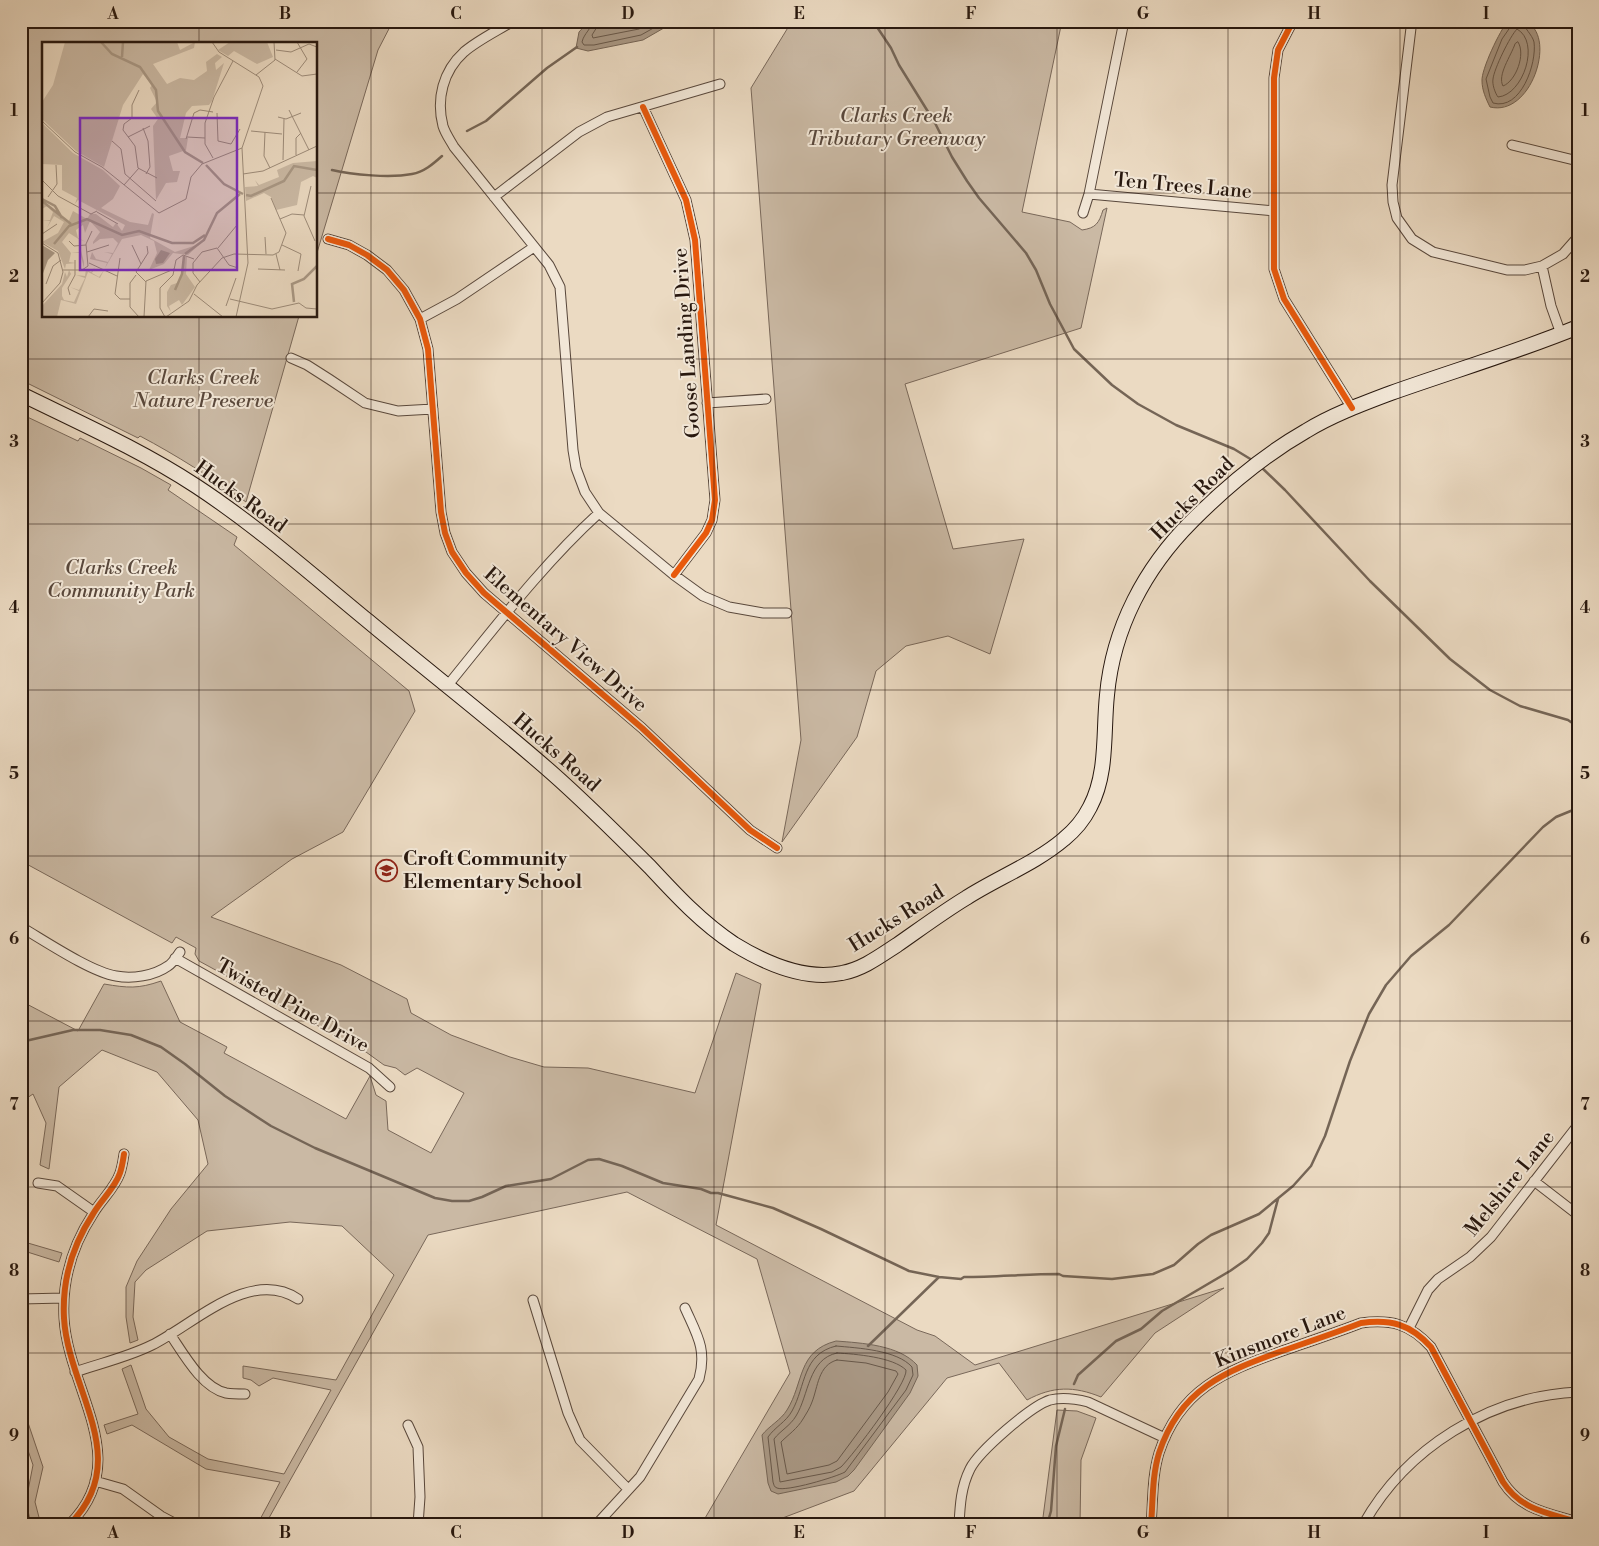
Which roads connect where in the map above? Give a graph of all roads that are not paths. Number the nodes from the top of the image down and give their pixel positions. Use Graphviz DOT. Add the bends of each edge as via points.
graph roads {
  1 [pos="513,21"];
  2 [pos="1124,21"];
  3 [pos="1293,21"];
  4 [pos="1410,21"];
  5 [pos="720,84"];
  6 [pos="643,107"];
  7 [pos="1512,145"];
  8 [pos="1578,161"];
  9 [pos="1089,194"];
  10 [pos="494,197"];
  11 [pos="1274,210"];
  12 [pos="1082,213"];
  13 [pos="1578,237"];
  14 [pos="328,239"];
  15 [pos="534,247"];
  16 [pos="1542,266"];
  17 [pos="420,319"];
  18 [pos="1578,327"];
  19 [pos="1561,334"];
  20 [pos="291,358"];
  21 [pos="21,394"];
  22 [pos="766,399"];
  23 [pos="707,403"];
  24 [pos="1352,408"];
  25 [pos="433,409"];
  26 [pos="599,513"];
  27 [pos="674,575"];
  28 [pos="507,612"];
  29 [pos="787,613"];
  30 [pos="448,685"];
  31 [pos="777,848"];
  32 [pos="21,927"];
  33 [pos="390,1086"];
  34 [pos="1578,1125"];
  35 [pos="124,1154"];
  36 [pos="1534,1181"];
  37 [pos="38,1183"];
  38 [pos="94,1212"];
  39 [pos="1578,1215"];
  40 [pos="64,1298"];
  41 [pos="21,1299"];
  42 [pos="298,1299"];
  43 [pos="533,1300"];
  44 [pos="685,1308"];
  45 [pos="1408,1328"];
  46 [pos="170,1334"];
  47 [pos="75,1372"];
  48 [pos="1578,1392"];
  49 [pos="245,1394"];
  50 [pos="1471,1421"];
  51 [pos="408,1425"];
  52 [pos="1165,1438"];
  53 [pos="95,1481"];
  54 [pos="628,1489"];
  55 [pos="1578,1522"];
  56 [pos="69,1525"];
  57 [pos="178,1525"];
  58 [pos="418,1525"];
  59 [pos="596,1525"];
  60 [pos="959,1525"];
  61 [pos="1152,1525"];
  62 [pos="1363,1525"];
  1 -- 10 [label="street" via="465,52 449,68 441,89 440,111 444,128 454,147"];
  2 -- 9 [label="street"];
  3 -- 11 [label="street" via="1278,50 1274,78"];
  4 -- 16 [label="street" via="1392,185 1397,218 1412,239 1433,252 1507,270"];
  5 -- 6 [label="street"];
  6 -- 10 [label="street" via="607,118 579,132"];
  6 -- 23 [label="street, Goose Landing Drive" via="686,200 695,240"];
  7 -- 8 [label="street"];
  9 -- 11 [label="street, Ten Trees Lane"];
  9 -- 12 [label="street"];
  10 -- 15 [label="street"];
  11 -- 24 [label="street" via="1274,269 1284,299"];
  13 -- 16 [label="street" via="1564,254"];
  14 -- 17 [label="street, Elementary View Drive" via="349,245 387,270 404,290"];
  15 -- 17 [label="street" via="465,294"];
  15 -- 26 [label="street" via="549,265 560,287 572,450 585,492"];
  16 -- 19 [label="street"];
  17 -- 25 [label="street, Elementary View Drive" via="428,350"];
  18 -- 19 [label="main road, Hucks Road"];
  19 -- 24 [label="main road, Hucks Road"];
  20 -- 25 [label="street" via="365,403 398,412"];
  21 -- 30 [label="main road, Hucks Road" via="121,443 196,486 257,530"];
  22 -- 23 [label="street"];
  23 -- 27 [label="street, Goose Landing Drive" via="715,500 712,520"];
  24 -- 30 [label="main road, Hucks Road" via="1308,429 1250,469 1198,514 1158,561 1130,608 1116,644 1110,666 1103,764 1092,804 1077,826 1050,850 967,897 878,958 842,973 826,975 794,971 759,958 716,931 572,790"];
  25 -- 28 [label="street, Elementary View Drive" via="441,512 452,552 484,593"];
  26 -- 27 [label="street"];
  26 -- 28 [label="street"];
  27 -- 29 [label="street" via="704,596 729,606 763,613"];
  28 -- 30 [label="street"];
  28 -- 31 [label="street, Elementary View Drive" via="642,728 750,830"];
  32 -- 33 [label="street, Twisted Pine Drive" via="89,966 115,976 134,978 156,972 169,966 178,955 369,1068"];
  34 -- 36 [label="street, Melshire Lane"];
  35 -- 38 [label="street" via="120,1176"];
  36 -- 39 [label="street"];
  36 -- 45 [label="street, Melshire Lane" via="1483,1246 1428,1290"];
  37 -- 38 [label="street" via="57,1186"];
  38 -- 40 [label="street" via="75,1247 66,1276"];
  40 -- 41 [label="street"];
  40 -- 47 [label="street" via="66,1336"];
  42 -- 46 [label="street" via="283,1291 248,1293 215,1305"];
  43 -- 54 [label="street" via="576,1433"];
  44 -- 54 [label="street" via="701,1343 703,1355 699,1379 640,1477"];
  45 -- 50 [label="street, Kinsmore Lane" via="1431,1347"];
  45 -- 52 [label="street, Kinsmore Lane" via="1389,1322 1361,1323 1231,1370 1194,1396"];
  46 -- 47 [label="street" via="135,1352"];
  46 -- 49 [label="street" via="212,1387 227,1393"];
  47 -- 53 [label="street" via="98,1442"];
  48 -- 50 [label="street" via="1530,1399"];
  50 -- 55 [label="street, Kinsmore Lane" via="1503,1482 1517,1499 1532,1508"];
  50 -- 62 [label="street" via="1414,1460 1395,1479"];
  51 -- 58 [label="street" via="418,1447"];
  52 -- 60 [label="street" via="1088,1402 1056,1399 1037,1405 974,1462 962,1491"];
  52 -- 61 [label="street, Kinsmore Lane" via="1153,1484"];
  53 -- 56 [label="street" via="84,1508"];
  53 -- 57 [label="street" via="122,1489"];
  54 -- 59 [label="street"];
}
